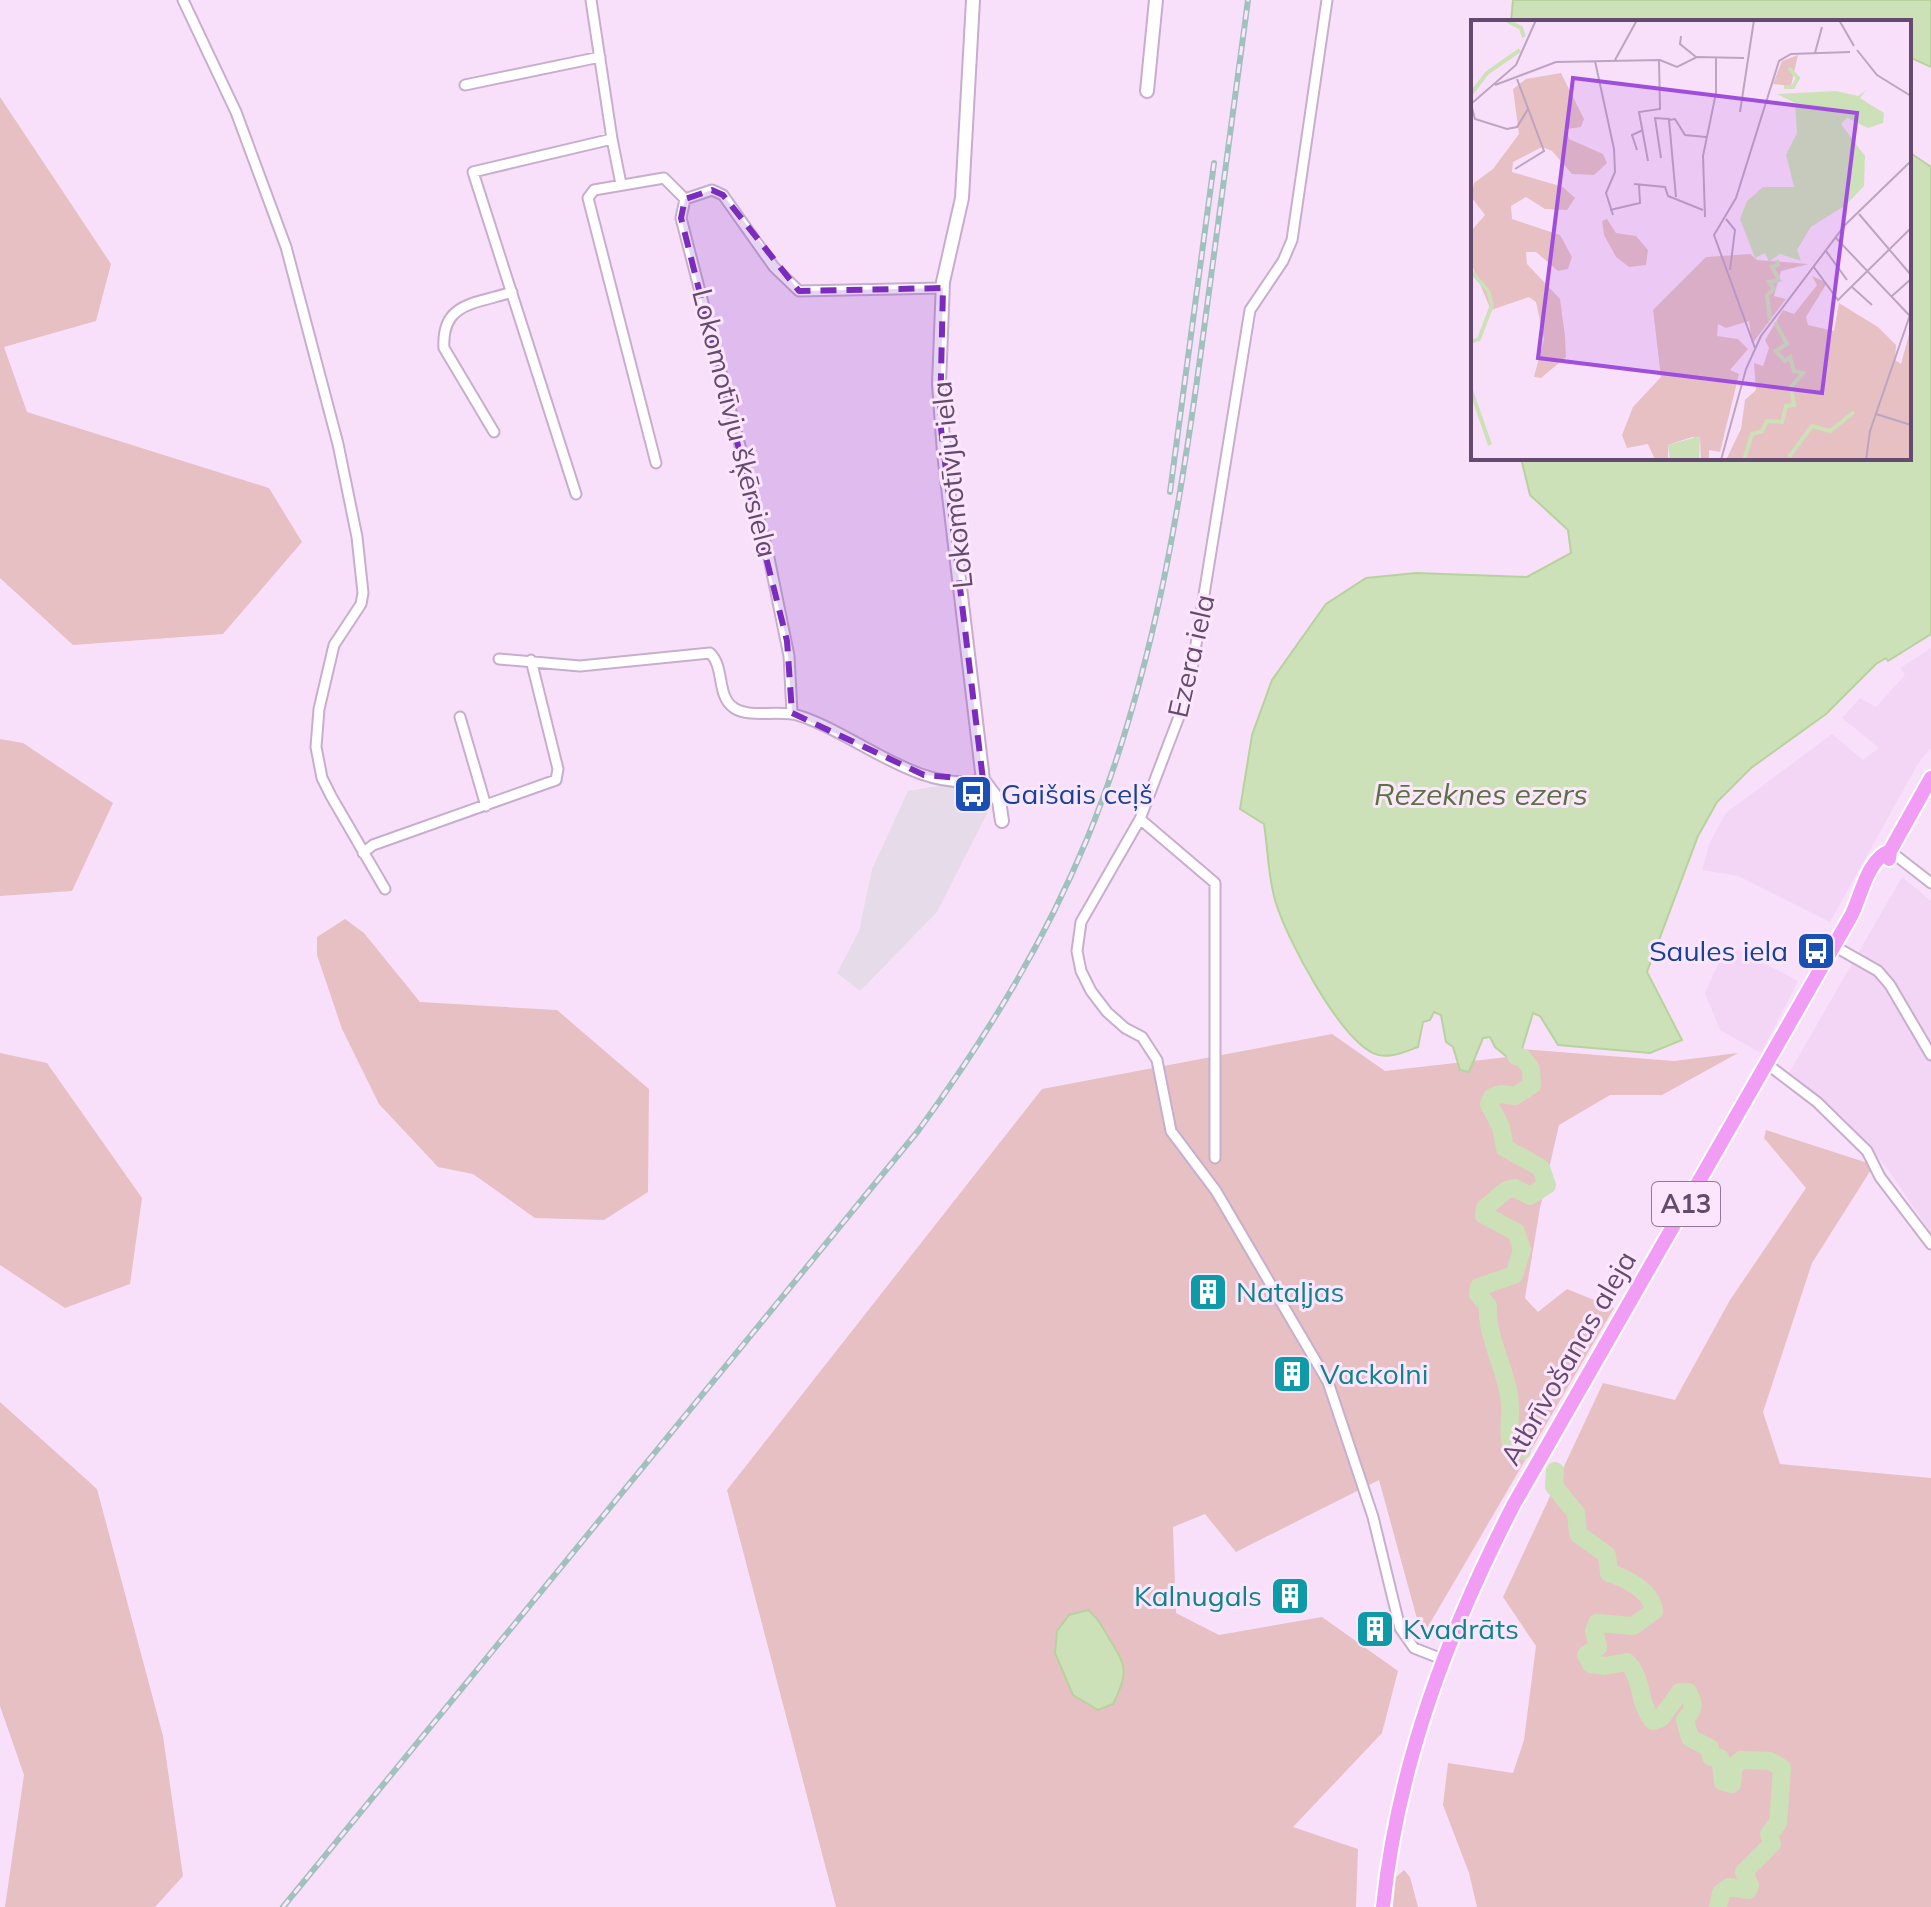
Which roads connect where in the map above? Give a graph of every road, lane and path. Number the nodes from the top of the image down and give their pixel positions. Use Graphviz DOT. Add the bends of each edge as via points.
graph roads {
  1 [pos="183,0"];
  2 [pos="591,0"];
  3 [pos="973,0"];
  4 [pos="1156,0"];
  5 [pos="1327,0"];
  6 [pos="600,57"];
  7 [pos="465,85"];
  8 [pos="1147,91"];
  9 [pos="612,139"];
  10 [pos="621,184"];
  11 [pos="685,199"];
  12 [pos="943,288"];
  13 [pos="512,292"];
  14 [pos="494,432"];
  15 [pos="656,463"];
  16 [pos="576,494"];
  17 [pos="499,659"];
  18 [pos="531,660"];
  19 [pos="792,713"];
  20 [pos="460,717"];
  21 [pos="1931,778"];
  22 [pos="983,780"];
  23 [pos="486,806"];
  24 [pos="1140,819"];
  25 [pos="1002,821"];
  26 [pos="1890,851"];
  27 [pos="363,853"];
  28 [pos="1931,883"];
  29 [pos="385,889"];
  30 [pos="1834,946"];
  31 [pos="1931,1055"];
  32 [pos="1767,1064"];
  33 [pos="1215,1158"];
  34 [pos="1931,1244"];
  35 [pos="1442,1659"];
  36 [pos="1383,1907"];
  1 -- 27 [label="street" via="236,112 286,247 357,537 361,604 334,645 316,747 322,778"];
  2 -- 6 [label="street"];
  3 -- 12 [label="street, Lokomotīvju iela" via="962,198"];
  4 -- 8 [label="street"];
  5 -- 24 [label="street, Ezera iela" via="1292,240 1250,310 1192,669"];
  6 -- 7 [label="street"];
  6 -- 9 [label="street"];
  9 -- 10 [label="street"];
  9 -- 13 [label="street" via="473,172"];
  10 -- 11 [label="street" via="664,178"];
  10 -- 15 [label="street" via="594,190 588,201"];
  11 -- 12 [label="street" via="712,190 723,195 780,275 799,291"];
  11 -- 19 [label="street, Lokomotīvju šķērsiela" via="681,218 728,387 788,649"];
  12 -- 22 [label="street, Lokomotīvju iela" via="940,420"];
  13 -- 14 [label="street" via="456,310 445,321 443,333 444,348"];
  13 -- 16 [label="street"];
  17 -- 18 [label="street"];
  18 -- 19 [label="street" via="580,666 705,652 716,659 731,706"];
  18 -- 23 [label="street" via="558,778"];
  19 -- 22 [label="street" via="924,775"];
  20 -- 23 [label="street"];
  21 -- 26 [label="main road, Atbrīvošanas aleja / A13"];
  22 -- 25 [label="street, Lokomotīvju iela" via="999,801"];
  23 -- 27 [label="street"];
  24 -- 33 [label="street" via="1215,883"];
  24 -- 35 [label="street, Ezera iela" via="1081,922 1081,971 1107,1012 1142,1037 1157,1060 1171,1131 1216,1191 1328,1382 1373,1517 1400,1628 1414,1648"];
  26 -- 28 [label="street"];
  26 -- 30 [label="main road, Atbrīvošanas aleja / A13"];
  27 -- 29 [label="street"];
  30 -- 31 [label="street" via="1884,978"];
  30 -- 32 [label="main road, Atbrīvošanas aleja / A13"];
  32 -- 34 [label="street" via="1817,1102 1867,1151 1880,1177"];
  32 -- 35 [label="main road, Atbrīvošanas aleja / A13" via="1514,1504"];
  35 -- 36 [label="main road, A13" via="1398,1808"];
}
